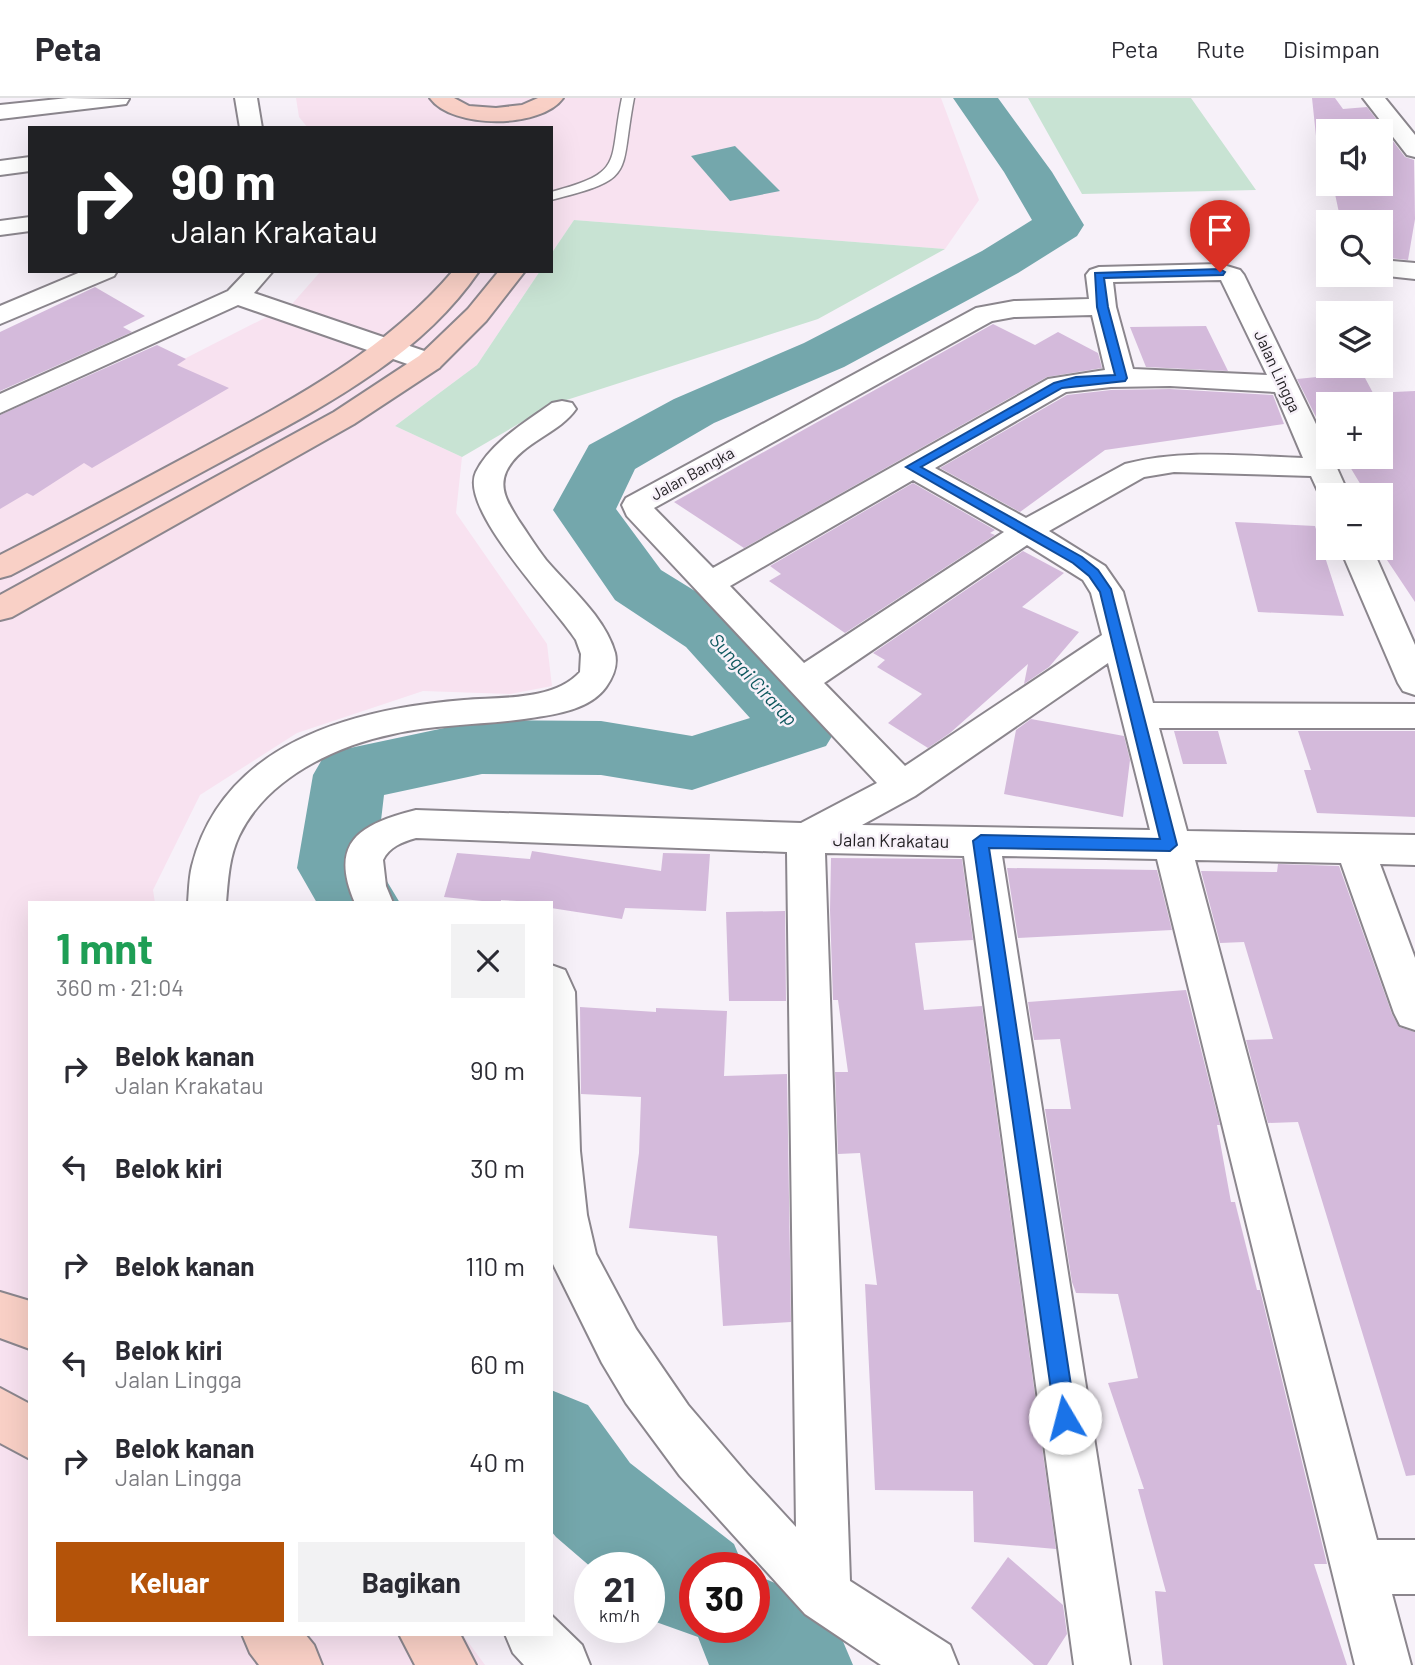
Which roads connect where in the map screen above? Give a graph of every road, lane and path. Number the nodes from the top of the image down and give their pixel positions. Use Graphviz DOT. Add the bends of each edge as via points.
graph roads {
  1 [pos="246,98"];
  2 [pos="441,98"];
  3 [pos="628,98"];
  4 [pos="1374,98"];
  5 [pos="550,100"];
  6 [pos="118,105"];
  7 [pos="0,112"];
  8 [pos="468,119"];
  9 [pos="251,126"];
  10 [pos="546,126"];
  11 [pos="1406,127"];
  12 [pos="1415,150"];
  13 [pos="28,164"];
  14 [pos="0,168"];
  15 [pos="553,195"];
  16 [pos="28,224"];
  17 [pos="0,228"];
  18 [pos="1393,269"];
  19 [pos="1415,271"];
  20 [pos="100,273"];
  21 [pos="259,273"];
  22 [pos="465,273"];
  23 [pos="511,273"];
  24 [pos="42,296"];
  25 [pos="237,296"];
  26 [pos="0,302"];
  27 [pos="1103,307"];
  28 [pos="0,316"];
  29 [pos="390,349"];
  30 [pos="429,362"];
  31 [pos="1121,378"];
  32 [pos="1285,384"];
  33 [pos="0,405"];
  34 [pos="562,409"];
  35 [pos="1316,455"];
  36 [pos="912,467"];
  37 [pos="1316,467"];
  38 [pos="1027,531"];
  39 [pos="1361,560"];
  40 [pos="0,568"];
  41 [pos="711,583"];
  42 [pos="0,609"];
  43 [pos="1120,639"];
  44 [pos="803,680"];
  45 [pos="1415,683"];
  46 [pos="1139,715"];
  47 [pos="1415,716"];
  48 [pos="902,786"];
  49 [pos="806,838"];
  50 [pos="981,841"];
  51 [pos="1170,845"];
  52 [pos="1355,849"];
  53 [pos="1415,850"];
  54 [pos="207,901"];
  55 [pos="373,901"];
  56 [pos="553,987"];
  57 [pos="1415,1013"];
  58 [pos="0,1315"];
  59 [pos="28,1324"];
  60 [pos="1358,1567"];
  61 [pos="1415,1567"];
  62 [pos="824,1595"];
  63 [pos="271,1636"];
  64 [pos="427,1636"];
  65 [pos="534,1636"];
  66 [pos="294,1665"];
  67 [pos="448,1665"];
  68 [pos="562,1665"];
  69 [pos="930,1665"];
  70 [pos="1102,1665"];
  71 [pos="1383,1665"];
  1 -- 9 [label="street"];
  2 -- 8 [label="street"];
  3 -- 15 [label="lane" via="617,164 592,184"];
  4 -- 11 [label="street"];
  5 -- 8 [label="street" via="530,110"];
  5 -- 10 [label="street"];
  6 -- 7 [label="street"];
  11 -- 12 [label="street"];
  13 -- 14 [label="street"];
  16 -- 17 [label="street"];
  18 -- 19 [label="street"];
  20 -- 24 [label="street"];
  21 -- 25 [label="street"];
  22 -- 29 [label="street" via="435,309"];
  23 -- 30 [label="street"];
  24 -- 26 [label="street"];
  24 -- 28 [label="street"];
  25 -- 29 [label="street"];
  25 -- 33 [label="street"];
  27 -- 31 [label="street, Jalan Lingga"];
  27 -- 32 [label="street, Jalan Lingga" via="1101,274 1229,274"];
  27 -- 41 [label="street, Jalan Bangka" via="985,314 639,502 638,509"];
  29 -- 30 [label="street"];
  29 -- 40 [label="street" via="305,406"];
  30 -- 42 [label="street" via="344,418"];
  31 -- 32 [label="street"];
  31 -- 36 [label="street" via="1058,385"];
  32 -- 35 [label="street, Jalan Lingga"];
  34 -- 54 [label="street" via="504,456 488,482 495,508 527,557 590,636 599,659 594,678 575,695 561,700 372,725 301,754 262,778 238,803 220,832"];
  36 -- 38 [label="street"];
  36 -- 41 [label="street"];
  37 -- 38 [label="street" via="1146,466"];
  38 -- 43 [label="street" via="1094,573 1107,592"];
  38 -- 44 [label="street"];
  39 -- 45 [label="street"];
  41 -- 44 [label="street, Jalan Bangka"];
  43 -- 46 [label="street"];
  43 -- 48 [label="street"];
  44 -- 48 [label="street, Jalan Bangka"];
  46 -- 47 [label="street"];
  46 -- 51 [label="street"];
  48 -- 49 [label="street"];
  49 -- 50 [label="street, Jalan Krakatau"];
  49 -- 55 [label="street, Jalan Krakatau" via="416,824 377,837 368,850 363,868"];
  49 -- 62 [label="street"];
  50 -- 51 [label="street, Jalan Krakatau"];
  50 -- 70 [label="street"];
  51 -- 52 [label="street, Jalan Krakatau"];
  51 -- 60 [label="street"];
  52 -- 53 [label="street, Jalan Krakatau"];
  52 -- 57 [label="street"];
  56 -- 62 [label="street" via="559,1166 571,1249 644,1389 707,1472"];
  58 -- 59 [label="street"];
  60 -- 61 [label="street"];
  60 -- 71 [label="street"];
  62 -- 69 [label="street"];
  63 -- 66 [label="street"];
  64 -- 67 [label="street"];
  65 -- 68 [label="street"];
}
